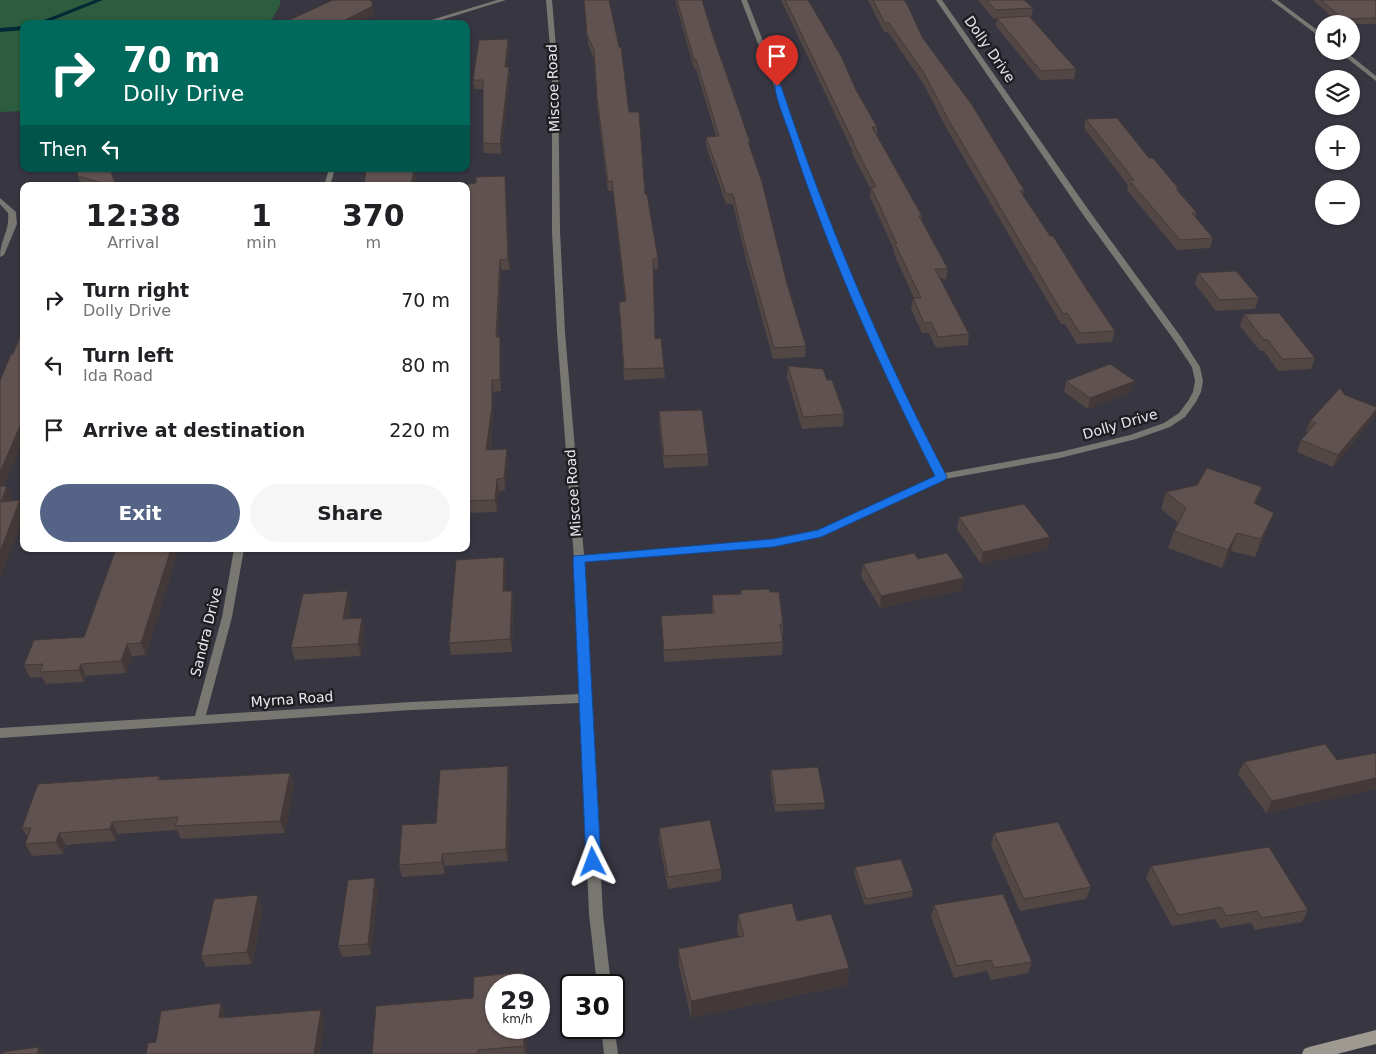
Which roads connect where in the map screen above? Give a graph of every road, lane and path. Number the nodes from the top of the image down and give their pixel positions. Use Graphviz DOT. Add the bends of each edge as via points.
graph roads {
  1 [pos="503,0"];
  2 [pos="549,0"];
  3 [pos="744,0"];
  4 [pos="938,0"];
  5 [pos="1274,0"];
  6 [pos="435,20"];
  7 [pos="1315,31"];
  8 [pos="1352,60"];
  9 [pos="1376,79"];
  10 [pos="0,200"];
  11 [pos="0,255"];
  12 [pos="942,477"];
  13 [pos="238,552"];
  14 [pos="578,559"];
  15 [pos="586,698"];
  16 [pos="199,720"];
  17 [pos="0,733"];
  18 [pos="603,974"];
  19 [pos="1376,1038"];
  20 [pos="610,1039"];
  21 [pos="612,1054"];
  22 [pos="1309,1054"];
  1 -- 6 [label="street"];
  2 -- 14 [label="street, Miscoe Road" via="556,70 556,231"];
  3 -- 12 [label="street" via="784,103 804,168 865,320"];
  4 -- 12 [label="street, Dolly Drive" via="1178,339 1196,367 1199,381 1197,392 1182,415 1167,426 1060,455"];
  5 -- 7 [label="street"];
  8 -- 9 [label="street"];
  10 -- 11 [label="street" via="12,212 12,224"];
  12 -- 14 [label="street, Dolly Drive" via="821,533 773,543"];
  13 -- 16 [label="street, Sandra Drive" via="227,618"];
  14 -- 15 [label="street, Miscoe Road"];
  15 -- 16 [label="street, Myrna Road"];
  15 -- 18 [label="street, Miscoe Road" via="596,914"];
  16 -- 17 [label="street, Myrna Road"];
  19 -- 22 [label="main road"];
  20 -- 21 [label="street"];
}
